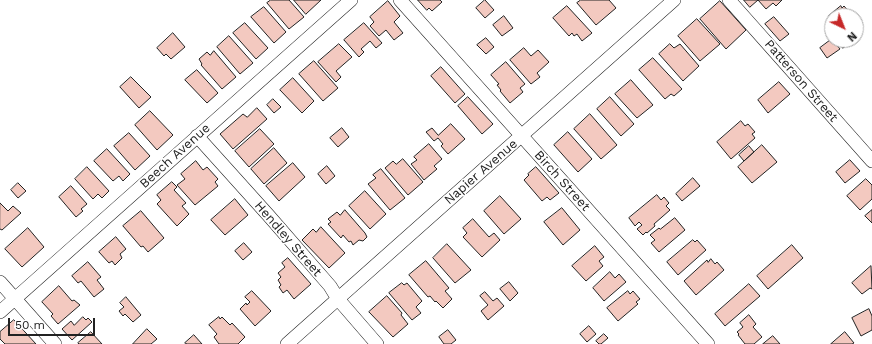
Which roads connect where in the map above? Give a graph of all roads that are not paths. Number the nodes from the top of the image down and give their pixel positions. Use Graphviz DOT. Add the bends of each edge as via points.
graph roads {
  1 [pos="351,0"];
  2 [pos="400,0"];
  3 [pos="674,0"];
  4 [pos="729,0"];
  5 [pos="197,136"];
  6 [pos="522,136"];
  7 [pos="872,161"];
  8 [pos="0,282"];
  9 [pos="14,299"];
  10 [pos="338,299"];
  11 [pos="0,312"];
  12 [pos="54,344"];
  13 [pos="287,344"];
  14 [pos="377,344"];
  15 [pos="708,344"];
  1 -- 5 [label="street, Beech Avenue"];
  2 -- 6 [label="street, Birch Street"];
  3 -- 6 [label="street, Napier Avenue"];
  4 -- 7 [label="street, Patterson Street"];
  5 -- 9 [label="street, Beech Avenue"];
  5 -- 10 [label="street, Hendley Street" via="330,286"];
  6 -- 10 [label="street, Napier Avenue"];
  6 -- 15 [label="street, Birch Street"];
  8 -- 9 [label="street"];
  9 -- 11 [label="street, Beech Avenue"];
  9 -- 12 [label="street"];
  10 -- 13 [label="street, Napier Avenue"];
  10 -- 14 [label="street, Hendley Street"];
}
